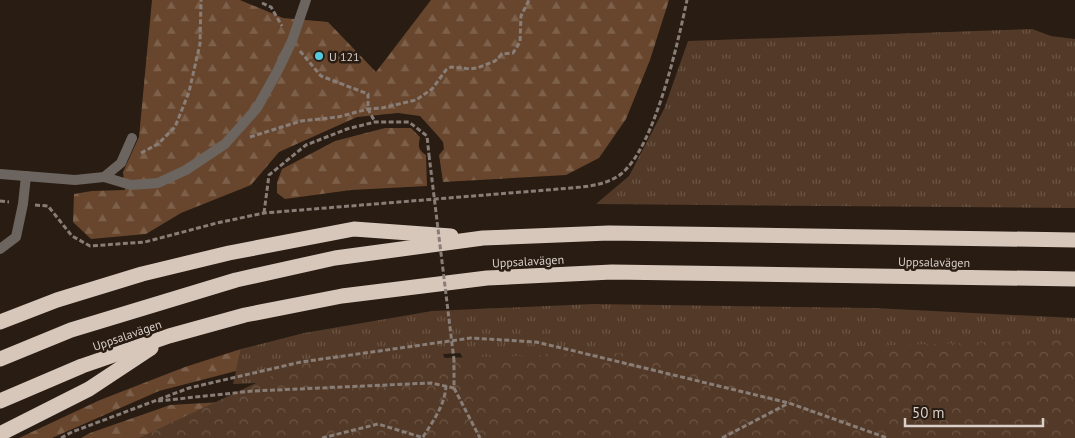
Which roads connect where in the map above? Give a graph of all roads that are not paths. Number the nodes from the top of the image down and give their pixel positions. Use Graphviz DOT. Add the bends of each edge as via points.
graph roads {
  1 [pos="306,0"];
  2 [pos="132,138"];
  3 [pos="0,174"];
  4 [pos="26,176"];
  5 [pos="104,176"];
  6 [pos="483,238"];
  7 [pos="1075,240"];
  8 [pos="0,249"];
  9 [pos="1075,278"];
  10 [pos="0,322"];
  11 [pos="169,336"];
  12 [pos="0,360"];
  13 [pos="0,401"];
  14 [pos="0,434"];
  1 -- 5 [label="street" via="292,42 257,108 226,144 186,170 158,183 131,185"];
  2 -- 5 [label="street" via="122,163"];
  3 -- 4 [label="street"];
  4 -- 5 [label="street" via="75,180"];
  4 -- 8 [label="street" via="24,204 16,237"];
  6 -- 7 [label="highway, Uppsalavägen" via="609,233"];
  6 -- 10 [label="highway" via="354,229 142,274 57,300"];
  6 -- 12 [label="highway, Uppsalavägen" via="335,258 236,280 71,330"];
  9 -- 11 [label="highway, Uppsalavägen" via="612,272 487,278 342,296 246,315"];
  11 -- 13 [label="highway, Uppsalavägen" via="82,366"];
  11 -- 14 [label="highway" via="89,388"];
}
